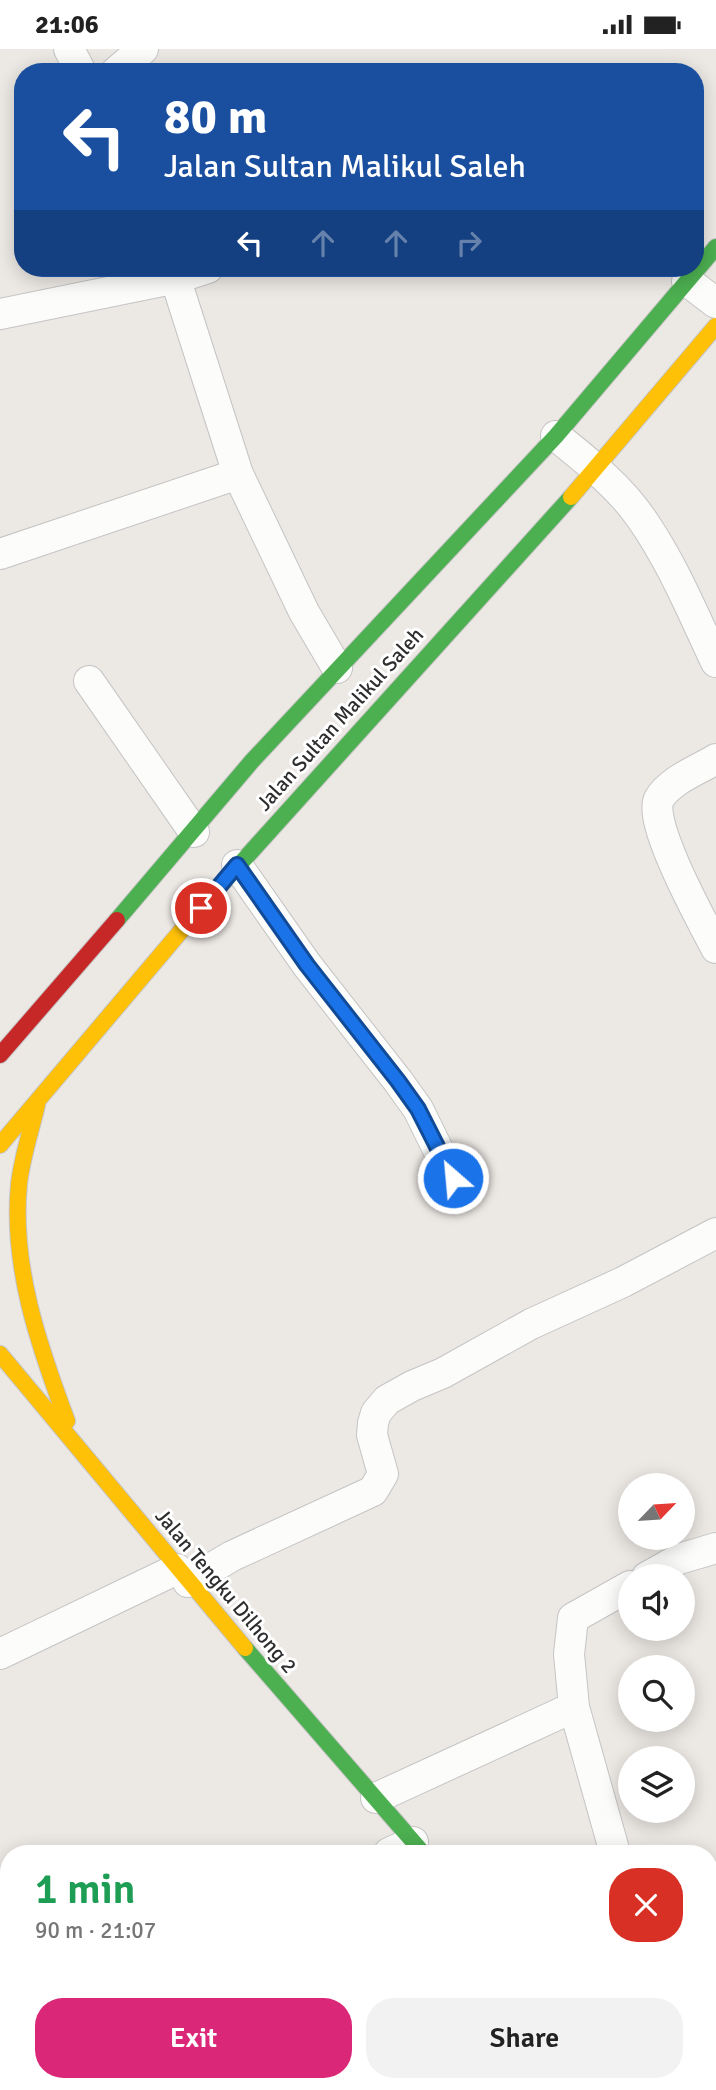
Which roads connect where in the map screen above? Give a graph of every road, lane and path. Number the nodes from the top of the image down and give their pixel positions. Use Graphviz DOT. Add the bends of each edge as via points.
graph roads {
  1 [pos="143,49"];
  2 [pos="127,63"];
  3 [pos="716,247"];
  4 [pos="704,261"];
  5 [pos="158,277"];
  6 [pos="176,277"];
  7 [pos="690,277"];
  8 [pos="687,281"];
  9 [pos="716,303"];
  10 [pos="0,314"];
  11 [pos="716,326"];
  12 [pos="556,436"];
  13 [pos="596,469"];
  14 [pos="238,474"];
  15 [pos="0,554"];
  16 [pos="716,662"];
  17 [pos="337,668"];
  18 [pos="89,681"];
  19 [pos="716,759"];
  20 [pos="194,832"];
  21 [pos="237,865"];
  22 [pos="716,948"];
  23 [pos="0,1055"];
  24 [pos="38,1099"];
  25 [pos="0,1145"];
  26 [pos="453,1178"];
  27 [pos="716,1233"];
  28 [pos="0,1354"];
  29 [pos="75,1442"];
  30 [pos="716,1548"];
  31 [pos="669,1564"];
  32 [pos="182,1575"];
  33 [pos="618,1593"];
  34 [pos="0,1654"];
  35 [pos="574,1707"];
  36 [pos="376,1798"];
  37 [pos="405,1845"];
  38 [pos="613,1845"];
  1 -- 2 [label="street"];
  3 -- 4 [label="main road, Jalan Sultan Malikul Saleh"];
  5 -- 10 [label="street"];
  6 -- 14 [label="street"];
  7 -- 8 [label="main road, Jalan Sultan Malikul Saleh"];
  8 -- 9 [label="street"];
  8 -- 12 [label="main road, Jalan Sultan Malikul Saleh"];
  11 -- 13 [label="main road, Jalan Sultan Malikul Saleh"];
  12 -- 13 [label="street"];
  12 -- 17 [label="main road, Jalan Sultan Malikul Saleh"];
  13 -- 16 [label="street" via="641,518"];
  13 -- 21 [label="main road, Jalan Sultan Malikul Saleh"];
  14 -- 15 [label="street"];
  14 -- 17 [label="street" via="304,612"];
  17 -- 20 [label="main road, Jalan Sultan Malikul Saleh"];
  18 -- 20 [label="street"];
  19 -- 22 [label="street" via="674,784 657,809 658,823 681,879"];
  20 -- 23 [label="main road, Jalan Sultan Malikul Saleh"];
  21 -- 24 [label="main road, Jalan Sultan Malikul Saleh"];
  21 -- 26 [label="street" via="418,1109"];
  24 -- 25 [label="main road, Jalan Sultan Malikul Saleh"];
  24 -- 29 [label="main road" via="19,1184 18,1241 29,1299"];
  27 -- 32 [label="street" via="387,1400 373,1423 383,1474 373,1491"];
  28 -- 29 [label="main road, Jalan Tengku Dilhong 2"];
  29 -- 32 [label="main road, Jalan Tengku Dilhong 2"];
  30 -- 31 [label="street"];
  32 -- 34 [label="street"];
  32 -- 36 [label="main road, Jalan Tengku Dilhong 2"];
  33 -- 35 [label="street" via="573,1618 569,1654"];
  35 -- 36 [label="street"];
  35 -- 38 [label="street"];
  36 -- 37 [label="main road, Jalan Tengku Dilhong 2"];
}
